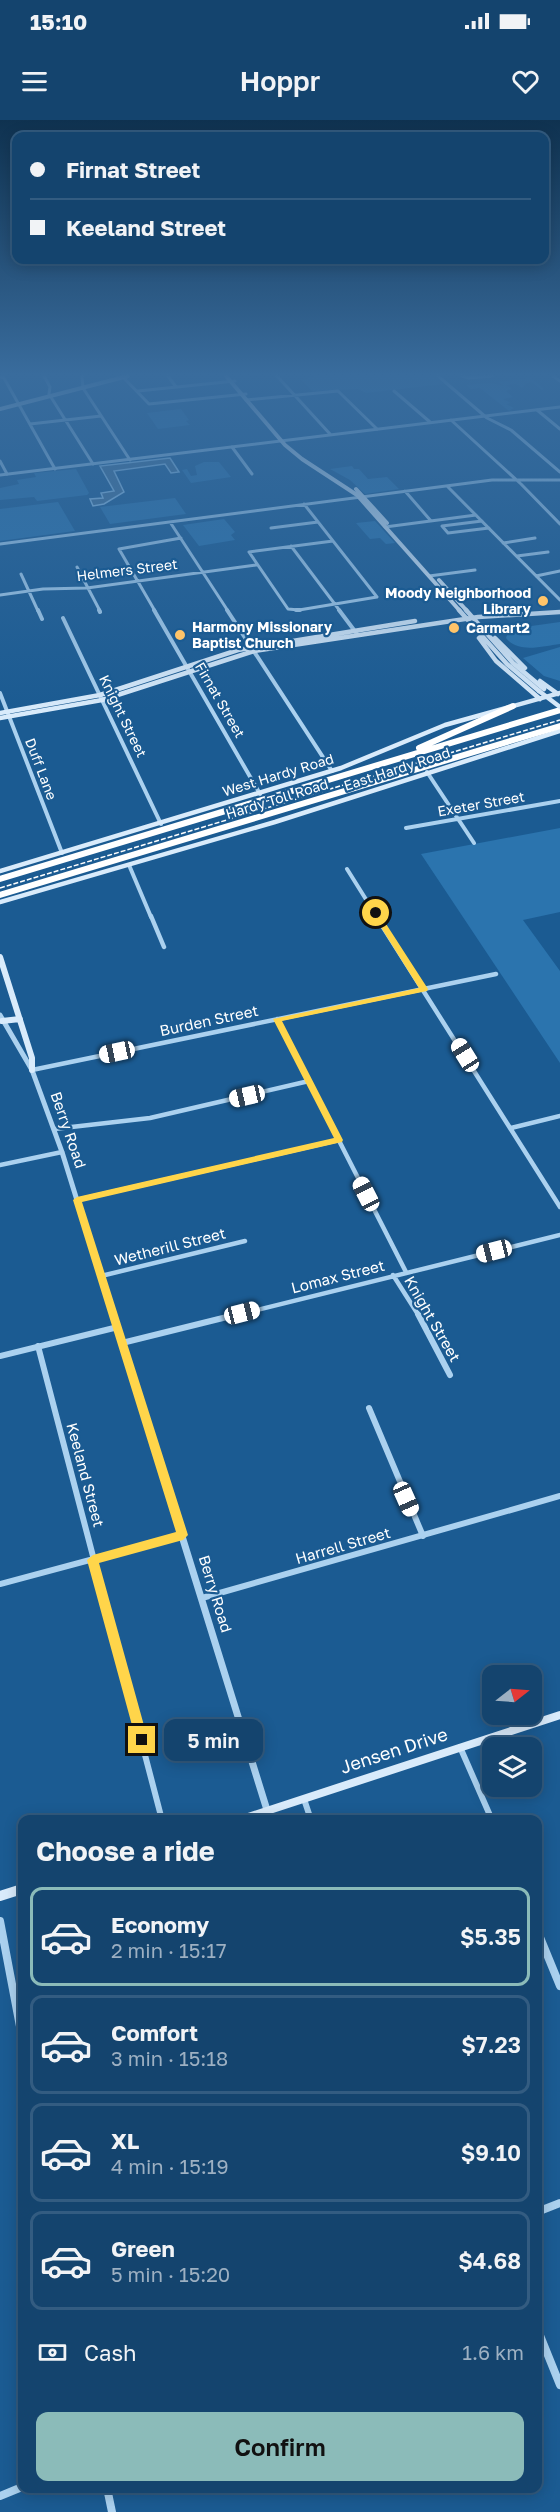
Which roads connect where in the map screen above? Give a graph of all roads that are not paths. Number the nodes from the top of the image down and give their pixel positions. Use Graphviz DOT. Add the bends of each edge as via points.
graph roads {
  1 [pos="349,488"];
  2 [pos="352,488"];
  3 [pos="433,488"];
  4 [pos="449,488"];
  5 [pos="524,488"];
  6 [pos="405,491"];
  7 [pos="364,496"];
  8 [pos="358,497"];
  9 [pos="304,504"];
  10 [pos="476,515"];
  11 [pos="431,521"];
  12 [pos="482,521"];
  13 [pos="170,522"];
  14 [pos="318,522"];
  15 [pos="560,524"];
  16 [pos="388,526"];
  17 [pos="271,528"];
  18 [pos="489,528"];
  19 [pos="181,538"];
  20 [pos="535,538"];
  21 [pos="333,541"];
  22 [pos="503,543"];
  23 [pos="0,544"];
  24 [pos="291,546"];
  25 [pos="548,552"];
  26 [pos="517,556"];
  27 [pos="256,564"];
  28 [pos="77,567"];
  29 [pos="475,570"];
  30 [pos="560,571"];
  31 [pos="202,572"];
  32 [pos="21,574"];
  33 [pos="431,576"];
  34 [pos="536,576"];
  35 [pos="137,581"];
  36 [pos="87,588"];
  37 [pos="30,591"];
  38 [pos="560,594"];
  39 [pos="0,595"];
  40 [pos="555,595"];
  41 [pos="560,600"];
  42 [pos="335,605"];
  43 [pos="553,609"];
  44 [pos="560,610"];
  45 [pos="100,612"];
  46 [pos="527,614"];
  47 [pos="467,616"];
  48 [pos="63,618"];
  49 [pos="42,619"];
  50 [pos="473,628"];
  51 [pos="481,628"];
  52 [pos="356,633"];
  53 [pos="253,649"];
  54 [pos="188,668"];
  55 [pos="551,688"];
  56 [pos="542,690"];
  57 [pos="0,693"];
  58 [pos="533,693"];
  59 [pos="559,693"];
  60 [pos="101,698"];
  61 [pos="540,699"];
  62 [pos="560,701"];
  63 [pos="513,706"];
  64 [pos="560,709"];
  65 [pos="0,713"];
  66 [pos="8,714"];
  67 [pos="0,718"];
  68 [pos="560,726"];
  69 [pos="560,731"];
  70 [pos="374,767"];
  71 [pos="332,771"];
  72 [pos="427,771"];
  73 [pos="386,785"];
  74 [pos="260,794"];
  75 [pos="560,801"];
  76 [pos="458,819"];
  77 [pos="161,824"];
  78 [pos="406,828"];
  79 [pos="474,843"];
  80 [pos="62,853"];
  81 [pos="129,865"];
  82 [pos="347,869"];
  83 [pos="0,872"];
  84 [pos="63,876"];
  85 [pos="0,879"];
  86 [pos="0,895"];
  87 [pos="0,902"];
  88 [pos="164,947"];
  89 [pos="0,957"];
  90 [pos="496,974"];
  91 [pos="424,989"];
  92 [pos="1,1018"];
  93 [pos="20,1019"];
  94 [pos="277,1019"];
  95 [pos="32,1070"];
  96 [pos="309,1081"];
  97 [pos="560,1116"];
  98 [pos="511,1128"];
  99 [pos="54,1129"];
  100 [pos="339,1140"];
  101 [pos="62,1152"];
  102 [pos="0,1165"];
  103 [pos="77,1200"];
  104 [pos="560,1207"];
  105 [pos="560,1235"];
  106 [pos="245,1241"];
  107 [pos="406,1272"];
  108 [pos="393,1275"];
  109 [pos="101,1276"];
  110 [pos="118,1327"];
  111 [pos="123,1342"];
  112 [pos="38,1346"];
  113 [pos="0,1356"];
  114 [pos="450,1375"];
  115 [pos="369,1408"];
  116 [pos="560,1496"];
  117 [pos="183,1535"];
  118 [pos="423,1536"];
  119 [pos="93,1560"];
  120 [pos="0,1584"];
  121 [pos="202,1598"];
  122 [pos="560,1714"];
  123 [pos="460,1747"];
  124 [pos="304,1799"];
  125 [pos="267,1810"];
  126 [pos="161,1815"];
  127 [pos="253,1815"];
  128 [pos="309,1815"];
  129 [pos="490,1815"];
  130 [pos="18,1890"];
  131 [pos="0,1896"];
  132 [pos="0,1922"];
  133 [pos="542,1942"];
  134 [pos="560,1986"];
  135 [pos="18,2016"];
  136 [pos="560,2203"];
  137 [pos="542,2210"];
  138 [pos="542,2340"];
  139 [pos="560,2385"];
  140 [pos="18,2489"];
  141 [pos="108,2493"];
  142 [pos="0,2496"];
  143 [pos="112,2512"];
  1 -- 8 [label="main road"];
  2 -- 7 [label="main road"];
  3 -- 6 [label="street"];
  4 -- 10 [label="street"];
  5 -- 15 [label="street"];
  6 -- 7 [label="street"];
  6 -- 11 [label="street"];
  7 -- 8 [label="street"];
  7 -- 16 [label="main road"];
  8 -- 9 [label="street"];
  8 -- 16 [label="main road"];
  9 -- 13 [label="street"];
  9 -- 14 [label="street"];
  10 -- 11 [label="street"];
  10 -- 12 [label="street"];
  11 -- 16 [label="street"];
  12 -- 18 [label="street"];
  12 -- 18 [label="street" via="442,526 448,533"];
  13 -- 19 [label="street"];
  13 -- 23 [label="street"];
  14 -- 17 [label="street"];
  14 -- 21 [label="street"];
  16 -- 33 [label="main road"];
  18 -- 22 [label="street"];
  19 -- 31 [label="street"];
  19 -- 35 [label="street, Firnat Street" via="120,547"];
  20 -- 22 [label="street"];
  21 -- 24 [label="street"];
  21 -- 42 [label="street" via="377,598"];
  22 -- 26 [label="street"];
  24 -- 27 [label="street" via="249,552"];
  24 -- 42 [label="street"];
  25 -- 26 [label="street"];
  26 -- 34 [label="street"];
  27 -- 31 [label="street, Helmers Street"];
  27 -- 42 [label="street" via="290,610"];
  28 -- 36 [label="street"];
  29 -- 33 [label="street"];
  30 -- 34 [label="street"];
  31 -- 35 [label="street, Helmers Street"];
  31 -- 53 [label="street"];
  32 -- 37 [label="street"];
  33 -- 47 [label="main road"];
  34 -- 40 [label="street"];
  35 -- 36 [label="street, Helmers Street"];
  35 -- 54 [label="street, Firnat Street"];
  36 -- 37 [label="street, Helmers Street"];
  36 -- 45 [label="street"];
  37 -- 39 [label="street, Helmers Street"];
  37 -- 49 [label="street"];
  38 -- 40 [label="street"];
  40 -- 41 [label="street"];
  42 -- 52 [label="street"];
  43 -- 44 [label="main road"];
  43 -- 46 [label="main road"];
  43 -- 47 [label="main road"];
  44 -- 46 [label="main road"];
  46 -- 47 [label="main road"];
  47 -- 50 [label="main road"];
  47 -- 51 [label="main road"];
  47 -- 52 [label="main road"];
  48 -- 60 [label="street, Knight Street"];
  50 -- 56 [label="main road" via="507,664"];
  50 -- 58 [label="main road" via="496,661"];
  51 -- 55 [label="main road"];
  51 -- 56 [label="main road"];
  52 -- 53 [label="main road"];
  53 -- 54 [label="main road"];
  53 -- 71 [label="street"];
  54 -- 60 [label="main road"];
  54 -- 74 [label="street, Firnat Street"];
  55 -- 58 [label="main road" via="547,693"];
  55 -- 59 [label="main road"];
  56 -- 62 [label="main road, bridge"];
  56 -- 64 [label="main road, bridge"];
  57 -- 66 [label="street, Duff Lane"];
  58 -- 61 [label="main road"];
  59 -- 61 [label="main road, West Hardy Road"];
  60 -- 66 [label="main road"];
  60 -- 77 [label="street, Knight Street"];
  61 -- 63 [label="main road, West Hardy Road"];
  63 -- 70 [label="highway"];
  63 -- 71 [label="main road, West Hardy Road" via="445,725"];
  64 -- 70 [label="highway, Hardy Toll Road"];
  65 -- 66 [label="main road"];
  66 -- 67 [label="main road"];
  66 -- 80 [label="street, Duff Lane"];
  68 -- 84 [label="highway, Hardy Toll Road"];
  69 -- 72 [label="main road, East Hardy Road"];
  70 -- 85 [label="highway, Hardy Toll Road"];
  71 -- 74 [label="main road, West Hardy Road"];
  72 -- 73 [label="main road, East Hardy Road"];
  72 -- 76 [label="street"];
  73 -- 81 [label="main road, East Hardy Road"];
  73 -- 84 [label="highway" via="186,845"];
  74 -- 77 [label="main road, West Hardy Road"];
  75 -- 76 [label="street, Exeter Street"];
  76 -- 78 [label="street, Exeter Street"];
  76 -- 79 [label="street"];
  77 -- 80 [label="main road, West Hardy Road"];
  80 -- 83 [label="main road, West Hardy Road"];
  81 -- 87 [label="main road, East Hardy Road"];
  81 -- 88 [label="street"];
  82 -- 91 [label="street"];
  84 -- 86 [label="highway, Hardy Toll Road"];
  89 -- 93 [label="main road"];
  90 -- 91 [label="street, Burden Street"];
  91 -- 94 [label="street, Burden Street"];
  91 -- 98 [label="street"];
  92 -- 93 [label="main road"];
  92 -- 95 [label="street, Berry Road"];
  93 -- 95 [label="main road"];
  94 -- 95 [label="street, Burden Street"];
  94 -- 96 [label="street, Knight Street"];
  95 -- 99 [label="street, Berry Road"];
  96 -- 99 [label="street" via="150,1118"];
  96 -- 100 [label="street, Knight Street"];
  97 -- 98 [label="street"];
  98 -- 104 [label="street"];
  99 -- 101 [label="street, Berry Road"];
  100 -- 103 [label="street"];
  100 -- 107 [label="street, Knight Street"];
  101 -- 102 [label="street"];
  101 -- 103 [label="street, Berry Road"];
  103 -- 109 [label="street, Berry Road"];
  105 -- 107 [label="street, Lomax Street"];
  106 -- 109 [label="street, Wetherill Street"];
  107 -- 108 [label="street, Lomax Street"];
  108 -- 111 [label="street, Lomax Street"];
  108 -- 114 [label="street, Knight Street" via="422,1319"];
  109 -- 110 [label="street, Berry Road"];
  110 -- 111 [label="street, Berry Road"];
  110 -- 112 [label="street"];
  111 -- 117 [label="street, Berry Road"];
  112 -- 113 [label="street"];
  112 -- 119 [label="street, Keeland Street"];
  115 -- 118 [label="street"];
  116 -- 118 [label="street, Harrell Street"];
  117 -- 119 [label="street"];
  117 -- 121 [label="street, Berry Road"];
  118 -- 121 [label="street, Harrell Street"];
  119 -- 120 [label="street"];
  119 -- 126 [label="street, Keeland Street"];
  121 -- 125 [label="street, Berry Road"];
  122 -- 123 [label="main road, Jensen Drive"];
  123 -- 124 [label="main road, Jensen Drive"];
  123 -- 129 [label="street"];
  124 -- 125 [label="main road, Jensen Drive"];
  124 -- 128 [label="street"];
  125 -- 127 [label="main road, Jensen Drive"];
  130 -- 131 [label="main road"];
  132 -- 135 [label="street"];
  133 -- 134 [label="street"];
  136 -- 137 [label="street"];
  138 -- 139 [label="street"];
  140 -- 142 [label="street"];
  141 -- 143 [label="street"];
}
